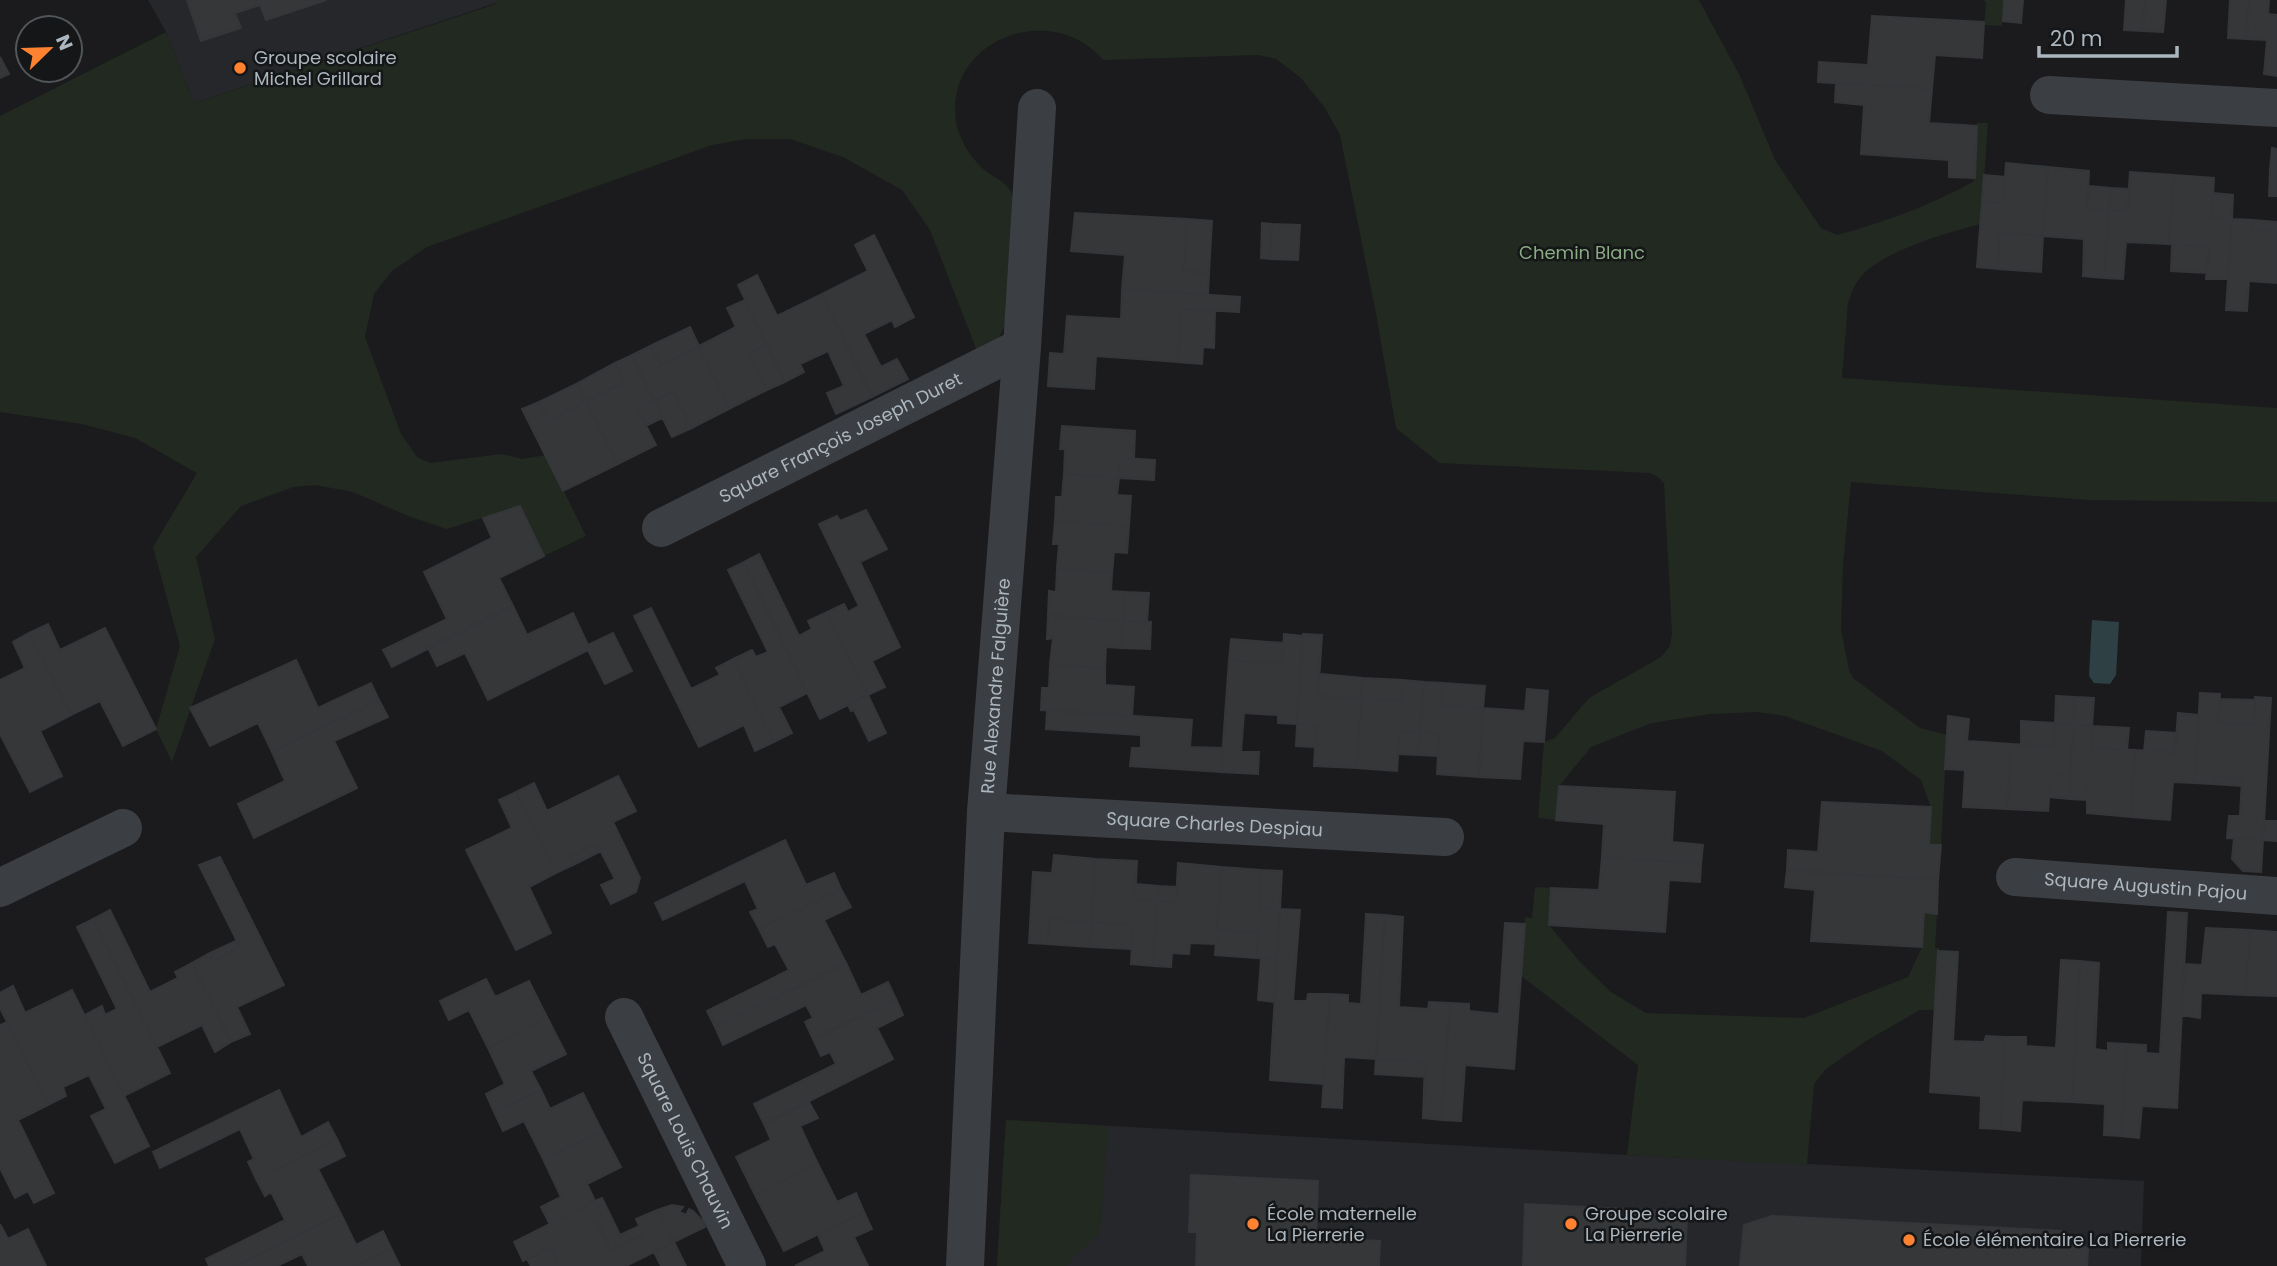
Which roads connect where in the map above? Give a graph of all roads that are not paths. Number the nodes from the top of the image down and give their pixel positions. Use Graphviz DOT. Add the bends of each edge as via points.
graph roads {
  1 [pos="2049,96"];
  2 [pos="1037,108"];
  3 [pos="2277,108"];
  4 [pos="1022,347"];
  5 [pos="661,528"];
  6 [pos="986,812"];
  7 [pos="123,828"];
  8 [pos="1445,837"];
  9 [pos="2015,877"];
  10 [pos="0,888"];
  11 [pos="2277,896"];
  12 [pos="624,1017"];
  13 [pos="747,1266"];
  14 [pos="965,1266"];
  1 -- 3 [label="street"];
  2 -- 4 [label="street, Rue Alexandre Falguière"];
  4 -- 5 [label="street, Square François Joseph Duret"];
  4 -- 6 [label="street, Rue Alexandre Falguière"];
  6 -- 8 [label="street, Square Charles Despiau"];
  6 -- 14 [label="street, Rue Alexandre Falguière"];
  7 -- 10 [label="street"];
  9 -- 11 [label="street, Square Augustin Pajou"];
  12 -- 13 [label="street, Square Louis Chauvin"];
}
